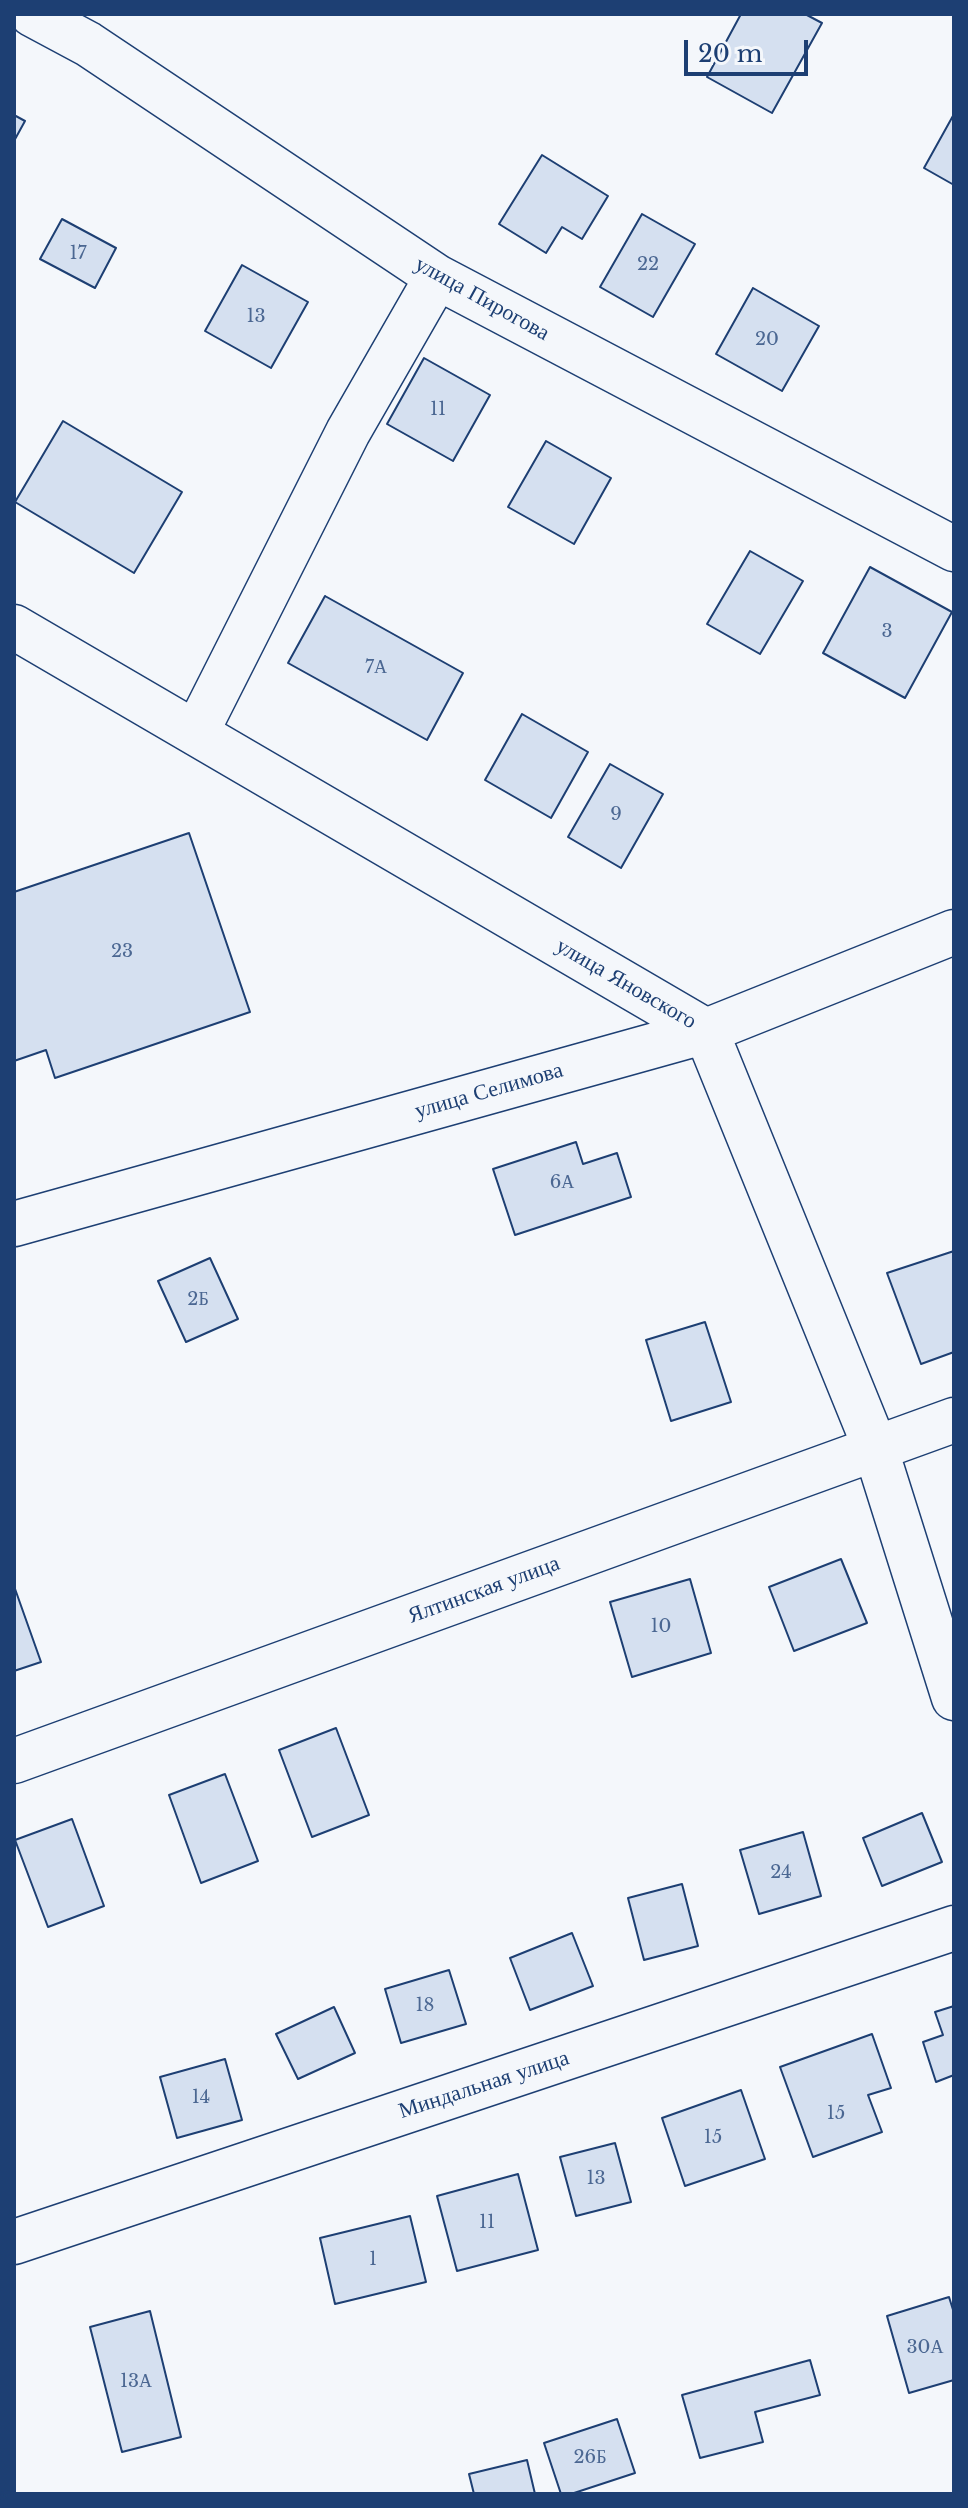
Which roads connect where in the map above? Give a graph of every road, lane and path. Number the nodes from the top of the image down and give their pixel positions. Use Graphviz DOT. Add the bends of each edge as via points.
graph roads {
  1 [pos="32,14"];
  2 [pos="96,29"];
  3 [pos="437,277"];
  4 [pos="954,549"];
  5 [pos="14,627"];
  6 [pos="196,733"];
  7 [pos="954,932"];
  8 [pos="706,1031"];
  9 [pos="14,1224"];
  10 [pos="954,1420"];
  11 [pos="875,1447"];
  12 [pos="954,1698"];
  13 [pos="14,1761"];
  14 [pos="954,1928"];
  15 [pos="14,2242"];
  1 -- 2 [label="street, улица Пирогова"];
  2 -- 3 [label="street, улица Пирогова"];
  3 -- 4 [label="street, улица Пирогова"];
  3 -- 6 [label="street" via="348,432"];
  5 -- 6 [label="street, улица Яновского"];
  6 -- 8 [label="street, улица Яновского"];
  7 -- 8 [label="street, улица Селимова"];
  8 -- 9 [label="street, улица Селимова"];
  8 -- 11 [label="street, улица Яновского"];
  10 -- 11 [label="street, Ялтинская улица"];
  11 -- 12 [label="street, улица Яновского"];
  11 -- 13 [label="street, Ялтинская улица"];
  14 -- 15 [label="street, Миндальная улица"];
}
